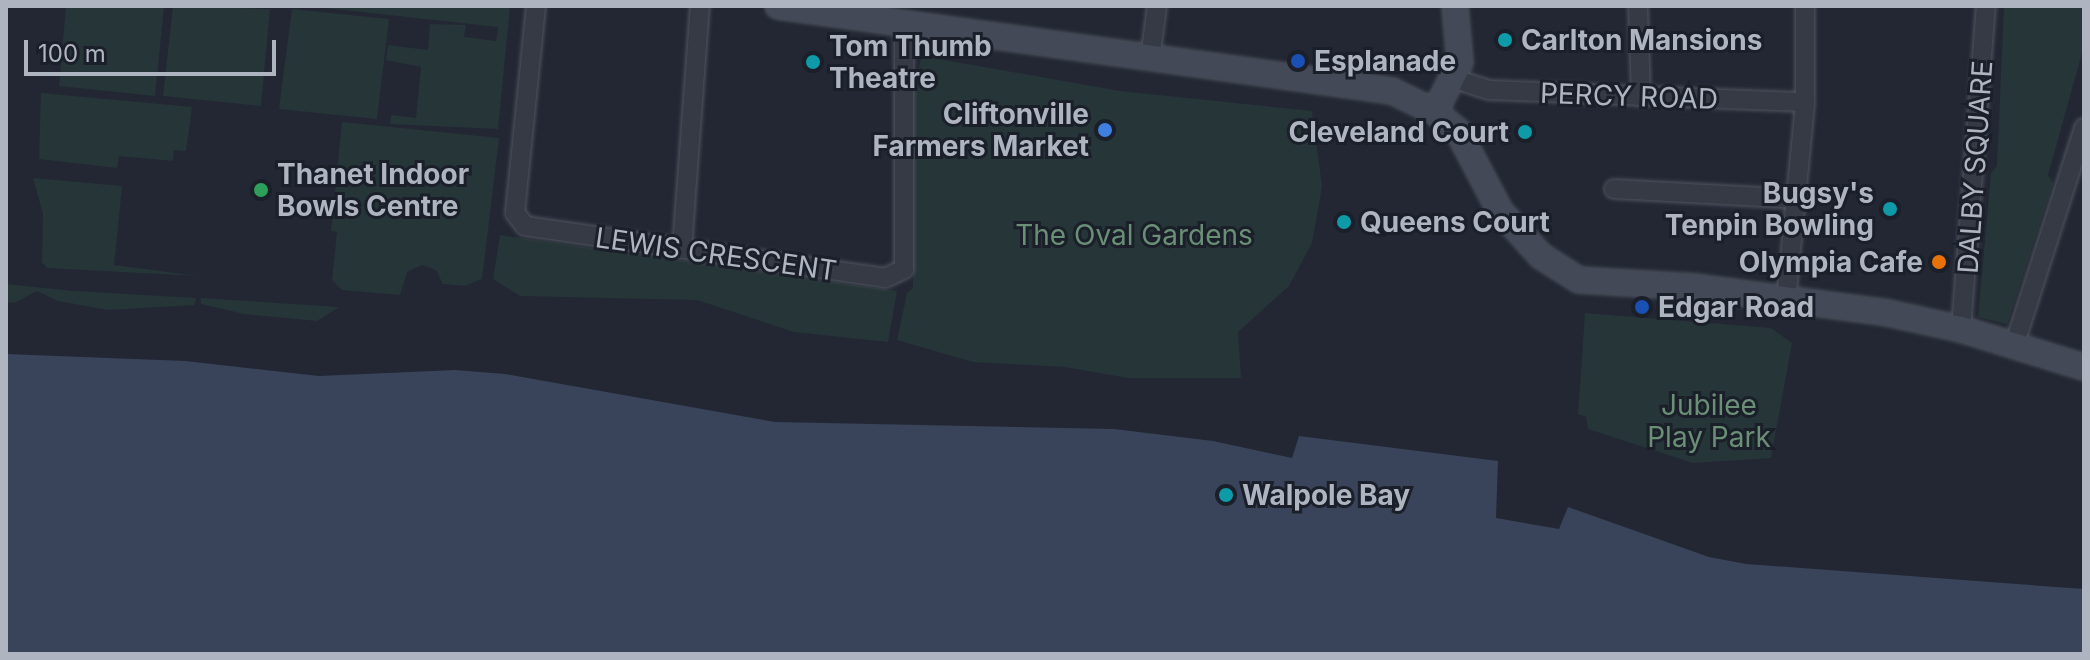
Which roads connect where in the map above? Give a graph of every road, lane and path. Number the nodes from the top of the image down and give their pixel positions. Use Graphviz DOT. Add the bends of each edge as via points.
graph roads {
  1 [pos="536,6"];
  2 [pos="700,6"];
  3 [pos="1157,6"];
  4 [pos="1455,6"];
  5 [pos="1638,6"];
  6 [pos="1805,6"];
  7 [pos="1986,6"];
  8 [pos="789,7"];
  9 [pos="904,24"];
  10 [pos="1150,59"];
  11 [pos="1455,79"];
  12 [pos="1641,97"];
  13 [pos="1805,102"];
  14 [pos="1435,112"];
  15 [pos="2084,128"];
  16 [pos="1614,189"];
  17 [pos="1798,199"];
  18 [pos="682,249"];
  19 [pos="1786,301"];
  20 [pos="1961,329"];
  21 [pos="2015,343"];
  22 [pos="2084,367"];
  1 -- 18 [label="street, LEWIS CRESCENT" via="515,213 525,226"];
  2 -- 18 [label="street"];
  3 -- 10 [label="street"];
  4 -- 11 [label="main road" via="1461,52"];
  5 -- 12 [label="street"];
  6 -- 13 [label="street"];
  7 -- 20 [label="street, DALBY SQUARE"];
  8 -- 9 [label="main road"];
  9 -- 10 [label="main road"];
  9 -- 18 [label="street, LEWIS CRESCENT" via="904,269 885,278"];
  10 -- 14 [label="main road" via="1392,91"];
  11 -- 12 [label="street, PERCY ROAD" via="1489,90"];
  11 -- 14 [label="main road"];
  12 -- 13 [label="street, PERCY ROAD"];
  13 -- 17 [label="street"];
  14 -- 19 [label="main road" via="1467,144 1493,201 1561,272 1599,284 1694,287"];
  15 -- 21 [label="street"];
  16 -- 17 [label="street"];
  17 -- 19 [label="street"];
  19 -- 20 [label="main road"];
  20 -- 21 [label="main road"];
  21 -- 22 [label="main road"];
}
